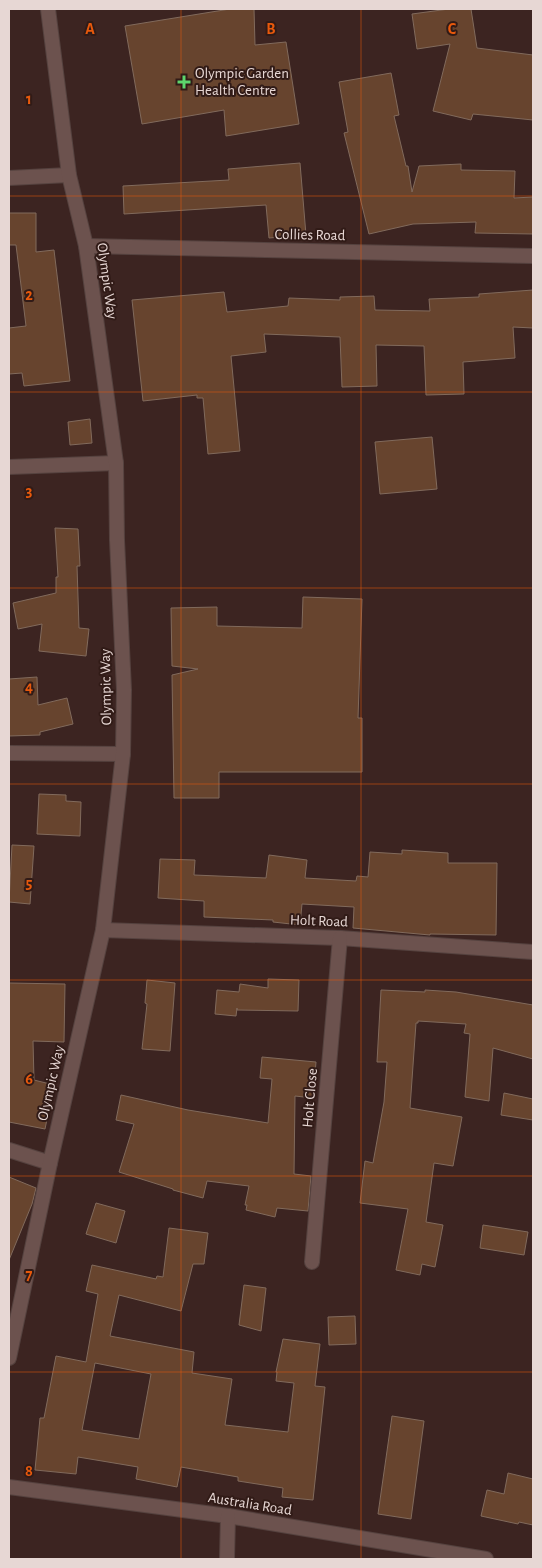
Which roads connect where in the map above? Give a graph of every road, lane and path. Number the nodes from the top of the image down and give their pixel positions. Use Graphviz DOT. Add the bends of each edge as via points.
graph roads {
  1 [pos="48,9"];
  2 [pos="69,175"];
  3 [pos="9,178"];
  4 [pos="86,246"];
  5 [pos="533,256"];
  6 [pos="116,463"];
  7 [pos="9,467"];
  8 [pos="9,753"];
  9 [pos="123,754"];
  10 [pos="103,930"];
  11 [pos="340,938"];
  12 [pos="533,952"];
  13 [pos="9,1150"];
  14 [pos="50,1163"];
  15 [pos="312,1262"];
  16 [pos="9,1358"];
  17 [pos="9,1487"];
  18 [pos="228,1516"];
  19 [pos="228,1559"];
  20 [pos="486,1559"];
  1 -- 2 [label="street, Olympic Way"];
  2 -- 3 [label="street"];
  2 -- 4 [label="street, Olympic Way"];
  4 -- 5 [label="street, Collies Road"];
  4 -- 6 [label="street, Olympic Way"];
  6 -- 7 [label="street"];
  6 -- 9 [label="street, Olympic Way" via="124,690"];
  8 -- 9 [label="street"];
  9 -- 10 [label="street, Olympic Way"];
  10 -- 11 [label="street, Holt Road"];
  10 -- 14 [label="street, Olympic Way"];
  11 -- 12 [label="street, Holt Road"];
  11 -- 15 [label="street, Holt Close"];
  13 -- 14 [label="street"];
  14 -- 16 [label="street, Olympic Way"];
  17 -- 18 [label="street, Australia Road"];
  18 -- 19 [label="street"];
  18 -- 20 [label="street, Australia Road"];
}
